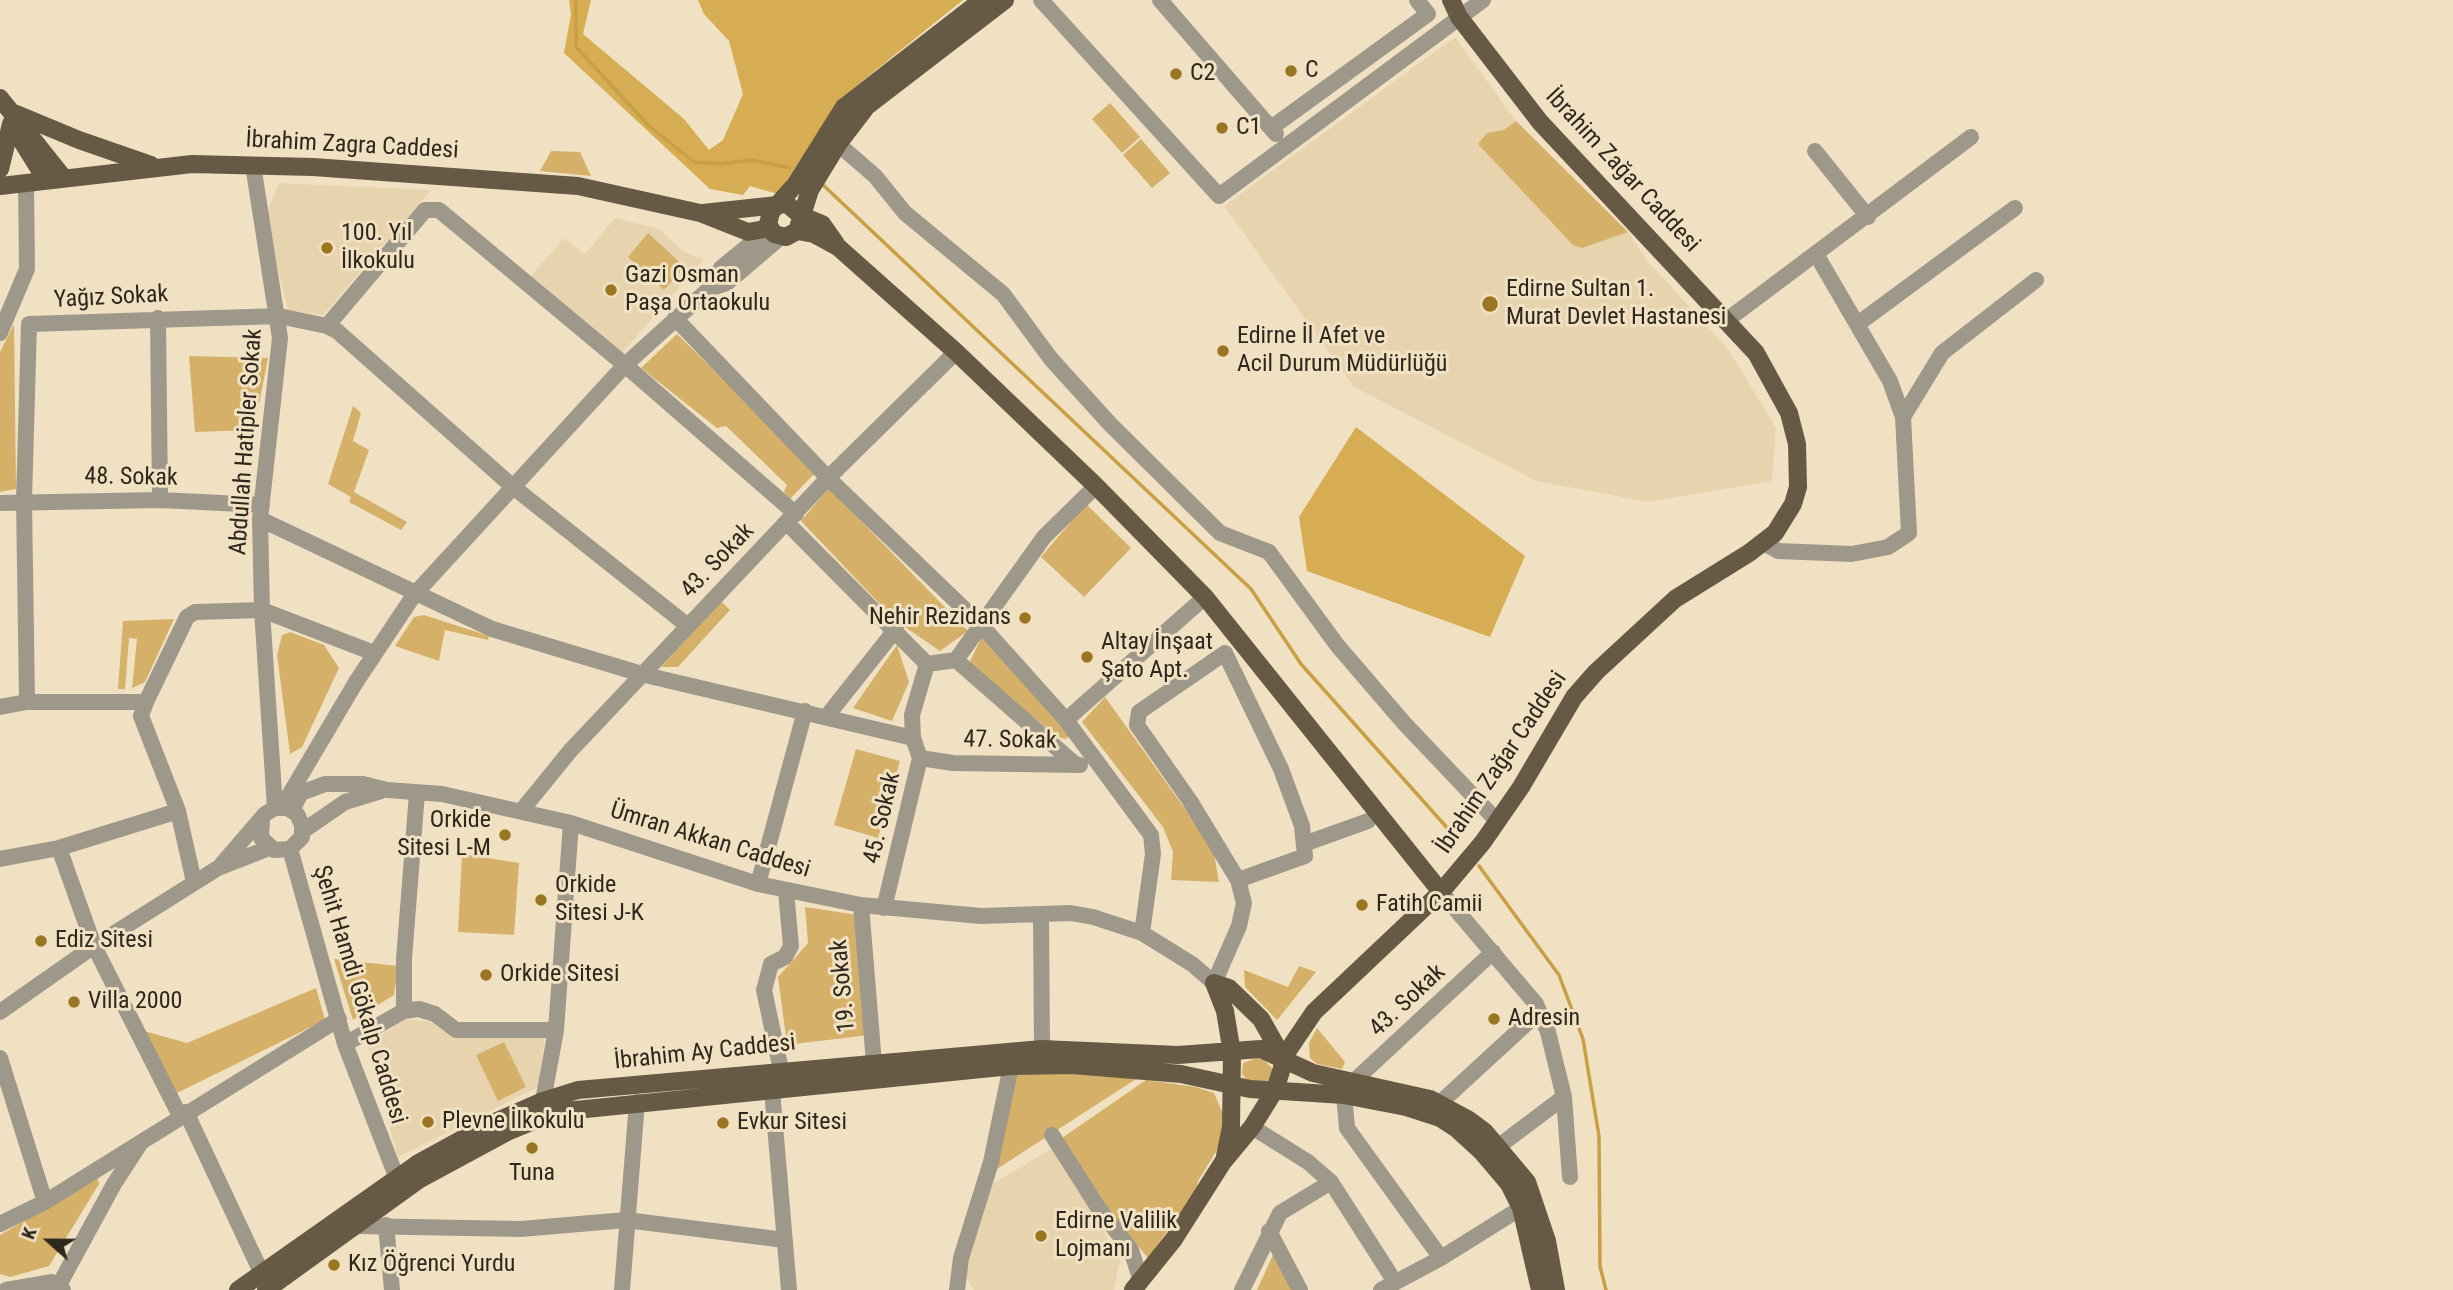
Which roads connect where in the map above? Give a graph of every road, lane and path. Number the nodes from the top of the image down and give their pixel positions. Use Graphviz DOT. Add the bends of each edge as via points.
graph roads {
  1 [pos="982,0"];
  2 [pos="1005,0"];
  3 [pos="1041,0"];
  4 [pos="1160,0"];
  5 [pos="1417,0"];
  6 [pos="1440,0"];
  7 [pos="1451,0"];
  8 [pos="1483,0"];
  9 [pos="1459,18"];
  10 [pos="7,109"];
  11 [pos="1271,128"];
  12 [pos="1971,137"];
  13 [pos="838,144"];
  14 [pos="1286,147"];
  15 [pos="1815,151"];
  16 [pos="253,165"];
  17 [pos="158,168"];
  18 [pos="0,169"];
  19 [pos="55,179"];
  20 [pos="26,183"];
  21 [pos="0,186"];
  22 [pos="778,206"];
  23 [pos="2015,208"];
  24 [pos="700,214"];
  25 [pos="1868,217"];
  26 [pos="787,228"];
  27 [pos="1816,254"];
  28 [pos="2036,279"];
  29 [pos="279,316"];
  30 [pos="159,318"];
  31 [pos="675,318"];
  32 [pos="1727,320"];
  33 [pos="1859,323"];
  34 [pos="327,326"];
  35 [pos="0,333"];
  36 [pos="956,352"];
  37 [pos="625,365"];
  38 [pos="1903,417"];
  39 [pos="828,478"];
  40 [pos="512,486"];
  41 [pos="1096,486"];
  42 [pos="24,500"];
  43 [pos="160,500"];
  44 [pos="0,503"];
  45 [pos="261,512"];
  46 [pos="791,518"];
  47 [pos="1764,543"];
  48 [pos="414,594"];
  49 [pos="1205,597"];
  50 [pos="262,610"];
  51 [pos="981,625"];
  52 [pos="688,626"];
  53 [pos="896,629"];
  54 [pos="374,653"];
  55 [pos="956,660"];
  56 [pos="927,664"];
  57 [pos="645,675"];
  58 [pos="27,702"];
  59 [pos="146,702"];
  60 [pos="0,707"];
  61 [pos="805,711"];
  62 [pos="827,716"];
  63 [pos="1066,720"];
  64 [pos="913,738"];
  65 [pos="920,758"];
  66 [pos="1076,765"];
  67 [pos="1100,767"];
  68 [pos="387,790"];
  69 [pos="416,793"];
  70 [pos="283,809"];
  71 [pos="522,810"];
  72 [pos="178,811"];
  73 [pos="262,819"];
  74 [pos="1367,821"];
  75 [pos="1498,822"];
  76 [pos="571,823"];
  77 [pos="303,831"];
  78 [pos="1304,844"];
  79 [pos="59,848"];
  80 [pos="269,848"];
  81 [pos="290,849"];
  82 [pos="0,853"];
  83 [pos="0,859"];
  84 [pos="218,868"];
  85 [pos="1238,880"];
  86 [pos="194,882"];
  87 [pos="758,884"];
  88 [pos="786,891"];
  89 [pos="1441,892"];
  90 [pos="861,905"];
  91 [pos="884,908"];
  92 [pos="1041,914"];
  93 [pos="1142,933"];
  94 [pos="94,946"];
  95 [pos="1493,952"];
  96 [pos="1214,983"];
  97 [pos="404,1011"];
  98 [pos="0,1012"];
  99 [pos="1539,1012"];
  100 [pos="339,1019"];
  101 [pos="556,1030"];
  102 [pos="345,1044"];
  103 [pos="1042,1049"];
  104 [pos="1232,1053"];
  105 [pos="0,1058"];
  106 [pos="1283,1058"];
  107 [pos="874,1063"];
  108 [pos="1012,1066"];
  109 [pos="781,1070"];
  110 [pos="1233,1086"];
  111 [pos="1348,1088"];
  112 [pos="772,1090"];
  113 [pos="1275,1090"];
  114 [pos="1564,1097"];
  115 [pos="543,1101"];
  116 [pos="637,1102"];
  117 [pos="1440,1103"];
  118 [pos="183,1114"];
  119 [pos="1252,1126"];
  120 [pos="1052,1135"];
  121 [pos="144,1138"];
  122 [pos="1499,1146"];
  123 [pos="1223,1163"];
  124 [pos="1570,1177"];
  125 [pos="1331,1182"];
  126 [pos="399,1185"];
  127 [pos="45,1202"];
  128 [pos="1521,1208"];
  129 [pos="626,1220"];
  130 [pos="0,1224"];
  131 [pos="386,1225"];
  132 [pos="357,1226"];
  133 [pos="1269,1231"];
  134 [pos="785,1240"];
  135 [pos="1441,1258"];
  136 [pos="264,1282"];
  137 [pos="1137,1285"];
  138 [pos="1388,1286"];
  139 [pos="61,1287"];
  140 [pos="6,1290"];
  141 [pos="238,1290"];
  142 [pos="392,1290"];
  143 [pos="622,1290"];
  144 [pos="789,1290"];
  145 [pos="957,1290"];
  146 [pos="1242,1290"];
  147 [pos="1300,1290"];
  148 [pos="1540,1290"];
  149 [pos="1556,1290"];
  1 -- 22 [label="main road" via="844,107"];
  2 -- 13 [label="main road" via="867,106"];
  3 -- 14 [label="street" via="1219,196"];
  4 -- 11 [label="street"];
  5 -- 11 [label="street" via="1428,14"];
  6 -- 9 [label="main road, İbrahim Zağar Caddesi"];
  7 -- 9 [label="main road, İbrahim Zağar Caddesi"];
  8 -- 9 [label="street"];
  9 -- 14 [label="street"];
  9 -- 32 [label="main road, İbrahim Zağar Caddesi" via="1540,122"];
  10 -- 17 [label="main road"];
  10 -- 18 [label="main road" via="8,147"];
  10 -- 19 [label="main road"];
  11 -- 14 [label="street"];
  12 -- 25 [label="street"];
  13 -- 26 [label="main road"];
  13 -- 75 [label="street" via="875,176 905,213 1003,295 1051,359 1110,424 1220,533 1269,552 1337,645"];
  15 -- 25 [label="street"];
  16 -- 17 [label="main road, İbrahim Zagra Caddesi"];
  16 -- 24 [label="main road, İbrahim Zagra Caddesi" via="578,186"];
  16 -- 29 [label="street, Abdullah Hatipler Sokak"];
  17 -- 19 [label="main road, İbrahim Zagra Caddesi"];
  19 -- 20 [label="main road, İbrahim Zagra Caddesi"];
  20 -- 21 [label="main road, İbrahim Zagra Caddesi"];
  20 -- 35 [label="street" via="27,269"];
  22 -- 24 [label="main road, İbrahim Zagra Caddesi"];
  22 -- 26 [label="main road" via="791,205"];
  23 -- 33 [label="street"];
  24 -- 26 [label="main road, İbrahim Zagra Caddesi" via="748,232"];
  25 -- 27 [label="street"];
  26 -- 31 [label="street" via="727,283 709,289"];
  26 -- 36 [label="main road" via="814,234 838,247"];
  27 -- 32 [label="street"];
  27 -- 33 [label="street"];
  28 -- 38 [label="street" via="1942,353"];
  29 -- 30 [label="street, Yağız Sokak"];
  29 -- 34 [label="street, Yağız Sokak"];
  29 -- 45 [label="street, Abdullah Hatipler Sokak"];
  30 -- 42 [label="street, Yağız Sokak" via="29,324"];
  30 -- 43 [label="street"];
  31 -- 37 [label="street"];
  31 -- 39 [label="street"];
  32 -- 47 [label="main road, İbrahim Zağar Caddesi" via="1756,353 1789,412 1797,444 1800,475 1794,505"];
  33 -- 38 [label="street"];
  34 -- 37 [label="street" via="425,210 439,210"];
  34 -- 40 [label="street"];
  36 -- 39 [label="street, 43. Sokak"];
  36 -- 41 [label="main road"];
  37 -- 40 [label="street"];
  37 -- 46 [label="street"];
  38 -- 47 [label="street" via="1909,533 1888,547 1852,554 1778,551"];
  39 -- 46 [label="street, 43. Sokak"];
  39 -- 51 [label="street"];
  40 -- 48 [label="street"];
  40 -- 52 [label="street"];
  41 -- 49 [label="main road"];
  41 -- 51 [label="street" via="1044,537"];
  42 -- 43 [label="street, 48. Sokak"];
  42 -- 44 [label="street, 48. Sokak"];
  42 -- 58 [label="street, Yağız Sokak"];
  43 -- 45 [label="street, 48. Sokak"];
  45 -- 48 [label="street"];
  45 -- 50 [label="street, Abdullah Hatipler Sokak"];
  46 -- 52 [label="street, 43. Sokak"];
  46 -- 53 [label="street"];
  47 -- 75 [label="main road, İbrahim Zağar Caddesi" via="1675,599 1596,672 1574,697"];
  48 -- 54 [label="street"];
  48 -- 57 [label="street" via="492,629"];
  49 -- 63 [label="street"];
  49 -- 89 [label="main road"];
  50 -- 54 [label="street"];
  50 -- 59 [label="street" via="195,612 187,617"];
  50 -- 70 [label="street, Abdullah Hatipler Sokak"];
  51 -- 55 [label="street"];
  51 -- 63 [label="street"];
  52 -- 57 [label="street, 43. Sokak"];
  53 -- 56 [label="street"];
  53 -- 62 [label="street"];
  54 -- 70 [label="street"];
  55 -- 56 [label="street"];
  55 -- 66 [label="street"];
  56 -- 64 [label="street" via="912,715"];
  57 -- 61 [label="street"];
  57 -- 71 [label="street, 43. Sokak" via="570,751"];
  58 -- 59 [label="street"];
  58 -- 60 [label="street"];
  59 -- 72 [label="street" via="141,716"];
  61 -- 62 [label="street"];
  61 -- 87 [label="street"];
  62 -- 64 [label="street"];
  63 -- 67 [label="street"];
  64 -- 65 [label="street, 45. Sokak"];
  65 -- 66 [label="street, 47. Sokak" via="953,763"];
  65 -- 91 [label="street, 45. Sokak"];
  66 -- 67 [label="street, 47. Sokak"];
  67 -- 93 [label="street" via="1143,822 1153,843"];
  68 -- 69 [label="street, Ümran Akkan Caddesi"];
  68 -- 70 [label="street, Ümran Akkan Caddesi" via="325,784 301,793"];
  68 -- 77 [label="street" via="345,802"];
  69 -- 71 [label="street, Ümran Akkan Caddesi"];
  69 -- 97 [label="street"];
  70 -- 73 [label="street"];
  70 -- 77 [label="street" via="300,819"];
  71 -- 76 [label="street, Ümran Akkan Caddesi"];
  72 -- 79 [label="street"];
  72 -- 86 [label="street"];
  73 -- 80 [label="street" via="261,838"];
  73 -- 84 [label="street"];
  74 -- 78 [label="street"];
  75 -- 89 [label="main road, İbrahim Zağar Caddesi"];
  76 -- 87 [label="street, Ümran Akkan Caddesi"];
  76 -- 101 [label="street"];
  77 -- 81 [label="street"];
  78 -- 85 [label="street" via="1305,856"];
  78 -- 85 [label="street" via="1281,769 1225,653 1220,654 1139,712 1137,725"];
  79 -- 83 [label="street"];
  79 -- 94 [label="street"];
  80 -- 81 [label="street"];
  80 -- 84 [label="street"];
  81 -- 100 [label="street, Şehit Hamdi Gökalp Caddesi"];
  82 -- 83 [label="street"];
  84 -- 86 [label="street"];
  85 -- 96 [label="street" via="1244,903 1239,926"];
  86 -- 94 [label="street"];
  87 -- 88 [label="street, Ümran Akkan Caddesi"];
  88 -- 90 [label="street, Ümran Akkan Caddesi"];
  88 -- 109 [label="street" via="791,946 785,957 771,964 764,990"];
  89 -- 95 [label="street"];
  89 -- 106 [label="main road, İbrahim Zağar Caddesi" via="1314,1012"];
  90 -- 91 [label="street, Ümran Akkan Caddesi"];
  90 -- 107 [label="street, 19. Sokak"];
  91 -- 92 [label="street, Ümran Akkan Caddesi" via="981,916"];
  92 -- 93 [label="street, Ümran Akkan Caddesi" via="1093,917"];
  92 -- 103 [label="street"];
  93 -- 96 [label="street, Ümran Akkan Caddesi"];
  94 -- 98 [label="street"];
  94 -- 118 [label="street"];
  95 -- 99 [label="street"];
  95 -- 111 [label="street, 43. Sokak"];
  96 -- 104 [label="main road" via="1225,1011"];
  96 -- 106 [label="main road" via="1229,988 1249,1006"];
  97 -- 101 [label="street" via="435,1014 456,1030"];
  97 -- 102 [label="street"];
  99 -- 114 [label="street"];
  99 -- 117 [label="street"];
  100 -- 102 [label="street, Şehit Hamdi Gökalp Caddesi"];
  100 -- 118 [label="street"];
  101 -- 115 [label="street"];
  102 -- 126 [label="street, Şehit Hamdi Gökalp Caddesi"];
  103 -- 104 [label="main road, İbrahim Ay Caddesi"];
  103 -- 107 [label="main road, İbrahim Ay Caddesi"];
  104 -- 106 [label="main road, İbrahim Ay Caddesi" via="1261,1049"];
  104 -- 110 [label="main road"];
  105 -- 127 [label="street"];
  106 -- 111 [label="main road, İbrahim Ay Caddesi"];
  106 -- 113 [label="main road, İbrahim Zağar Caddesi"];
  107 -- 109 [label="main road, İbrahim Ay Caddesi"];
  108 -- 110 [label="main road, İbrahim Ay Caddesi" via="1150,1070"];
  108 -- 112 [label="main road, İbrahim Ay Caddesi"];
  108 -- 145 [label="street" via="992,1162 961,1258"];
  109 -- 115 [label="main road, İbrahim Ay Caddesi" via="578,1090"];
  110 -- 113 [label="main road, İbrahim Ay Caddesi"];
  110 -- 123 [label="main road"];
  111 -- 113 [label="main road"];
  111 -- 117 [label="main road" via="1417,1095"];
  111 -- 128 [label="main road" via="1423,1111 1457,1129 1498,1169"];
  111 -- 135 [label="street" via="1347,1128"];
  112 -- 116 [label="main road, İbrahim Ay Caddesi"];
  112 -- 134 [label="street"];
  113 -- 119 [label="main road, İbrahim Zağar Caddesi"];
  114 -- 122 [label="street"];
  114 -- 124 [label="street"];
  115 -- 126 [label="main road, İbrahim Ay Caddesi" via="455,1143"];
  116 -- 126 [label="main road, İbrahim Ay Caddesi" via="579,1108 530,1121"];
  116 -- 129 [label="street"];
  117 -- 122 [label="main road"];
  118 -- 121 [label="street"];
  118 -- 136 [label="street"];
  119 -- 123 [label="main road, İbrahim Zağar Caddesi"];
  119 -- 125 [label="street" via="1308,1161"];
  120 -- 137 [label="street" via="1131,1250"];
  121 -- 127 [label="street"];
  121 -- 139 [label="street" via="114,1184"];
  122 -- 149 [label="main road" via="1527,1182 1547,1241"];
  123 -- 137 [label="main road, İbrahim Zağar Caddesi" via="1174,1239"];
  125 -- 133 [label="street" via="1280,1213"];
  125 -- 138 [label="street"];
  126 -- 132 [label="main road, İbrahim Ay Caddesi"];
  126 -- 136 [label="main road, İbrahim Ay Caddesi"];
  127 -- 130 [label="street"];
  128 -- 135 [label="street"];
  128 -- 148 [label="main road"];
  129 -- 131 [label="street" via="521,1228"];
  129 -- 134 [label="street"];
  129 -- 143 [label="street"];
  131 -- 132 [label="street"];
  131 -- 142 [label="street"];
  132 -- 136 [label="main road, İbrahim Ay Caddesi"];
  133 -- 146 [label="street"];
  133 -- 147 [label="street"];
  134 -- 144 [label="street"];
  135 -- 138 [label="street"];
  136 -- 141 [label="main road, İbrahim Ay Caddesi"];
  139 -- 140 [label="street" via="52,1282"];
}
